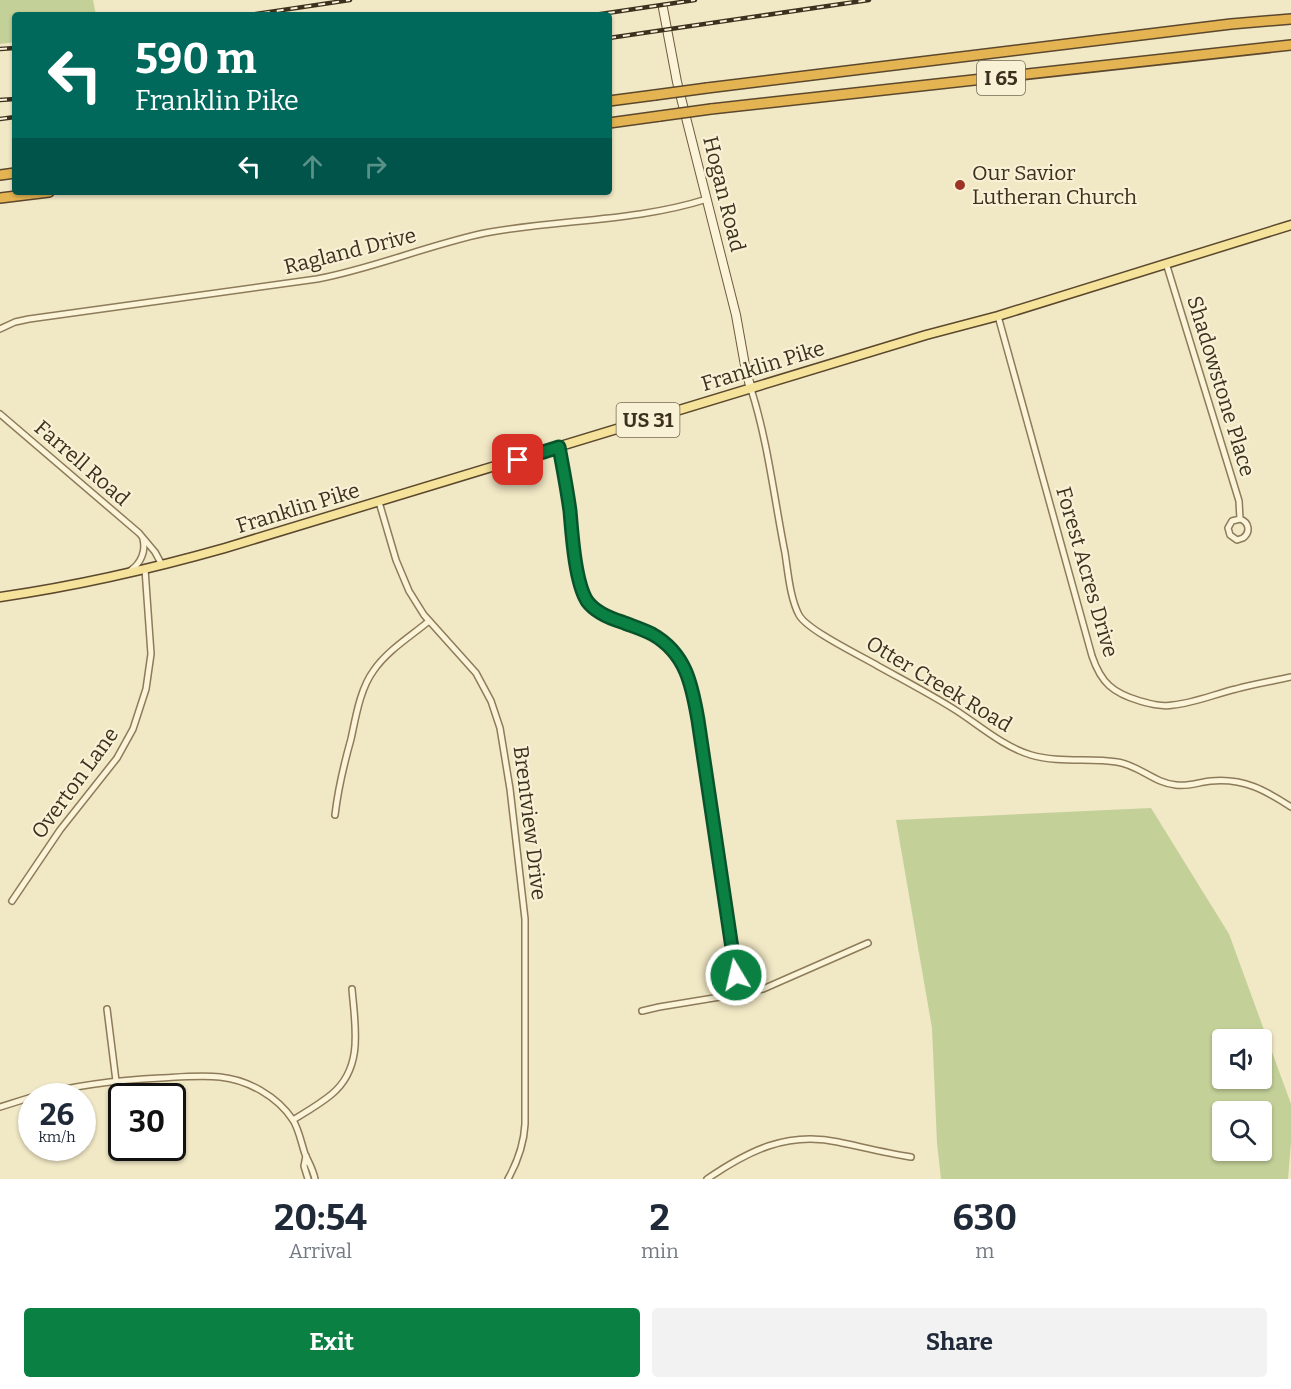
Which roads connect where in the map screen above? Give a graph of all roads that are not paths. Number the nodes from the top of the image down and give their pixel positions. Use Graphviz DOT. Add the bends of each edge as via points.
graph roads {
  1 [pos="663,8"];
  2 [pos="1291,19"];
  3 [pos="1291,45"];
  4 [pos="612,101"];
  5 [pos="612,123"];
  6 [pos="24,195"];
  7 [pos="0,198"];
  8 [pos="707,199"];
  9 [pos="1291,225"];
  10 [pos="1166,263"];
  11 [pos="998,316"];
  12 [pos="0,329"];
  13 [pos="751,389"];
  14 [pos="0,414"];
  15 [pos="559,447"];
  16 [pos="379,502"];
  17 [pos="1240,519"];
  18 [pos="142,537"];
  19 [pos="162,565"];
  20 [pos="145,569"];
  21 [pos="123,575"];
  22 [pos="0,597"];
  23 [pos="429,621"];
  24 [pos="1291,677"];
  25 [pos="1291,807"];
  26 [pos="335,815"];
  27 [pos="12,901"];
  28 [pos="868,943"];
  29 [pos="352,989"];
  30 [pos="740,993"];
  31 [pos="107,1009"];
  32 [pos="642,1011"];
  33 [pos="116,1081"];
  34 [pos="96,1084"];
  35 [pos="18,1102"];
  36 [pos="0,1107"];
  37 [pos="293,1120"];
  38 [pos="306,1156"];
  39 [pos="911,1157"];
  40 [pos="308,1179"];
  41 [pos="315,1179"];
  42 [pos="508,1179"];
  43 [pos="707,1179"];
  1 -- 8 [label="street, Hogan Road"];
  2 -- 4 [label="highway, I 65, bridge"];
  3 -- 5 [label="highway, I 65, bridge"];
  6 -- 7 [label="highway"];
  8 -- 12 [label="street, Ragland Drive" via="649,213 484,234 318,279 46,316"];
  8 -- 13 [label="street, Hogan Road"];
  9 -- 10 [label="main road, Franklin Pike / US 31"];
  10 -- 11 [label="main road, Franklin Pike / US 31"];
  10 -- 17 [label="street, Shadowstone Place" via="1239,501"];
  11 -- 13 [label="main road, Franklin Pike / US 31"];
  11 -- 24 [label="street, Forest Acres Drive" via="1092,656 1103,679 1127,697 1170,706"];
  13 -- 15 [label="main road, Franklin Pike / US 31"];
  13 -- 25 [label="street, Otter Creek Road" via="765,438 794,598 805,623 1022,752 1117,762 1175,785 1242,782"];
  14 -- 18 [label="street, Farrell Road"];
  15 -- 16 [label="main road, Franklin Pike / US 31"];
  15 -- 30 [label="street" via="578,573 587,600 602,614 664,643 691,682"];
  16 -- 19 [label="main road, Franklin Pike / US 31"];
  16 -- 23 [label="street, Brentview Drive" via="399,571"];
  18 -- 19 [label="street, Farrell Road"];
  18 -- 21 [label="street" via="144,549 139,562"];
  19 -- 20 [label="main road, Franklin Pike / US 31"];
  20 -- 21 [label="main road, Franklin Pike / US 31"];
  20 -- 27 [label="street, Overton Lane" via="151,654 146,689 133,729 117,758 66,822"];
  21 -- 22 [label="main road, Franklin Pike / US 31"];
  23 -- 26 [label="street" via="386,657 369,679 352,734"];
  23 -- 42 [label="street, Brentview Drive" via="481,681 495,710 504,747 526,934 525,1124 521,1149"];
  28 -- 30 [label="street" via="772,986"];
  29 -- 37 [label="street" via="356,1041 351,1070 332,1095"];
  30 -- 32 [label="street"];
  31 -- 33 [label="street"];
  33 -- 34 [label="street"];
  33 -- 37 [label="street" via="224,1078 269,1095"];
  35 -- 36 [label="street"];
  37 -- 38 [label="street"];
  38 -- 40 [label="street"];
  38 -- 41 [label="street"];
  39 -- 43 [label="street" via="836,1141 797,1139 755,1150"];
}
